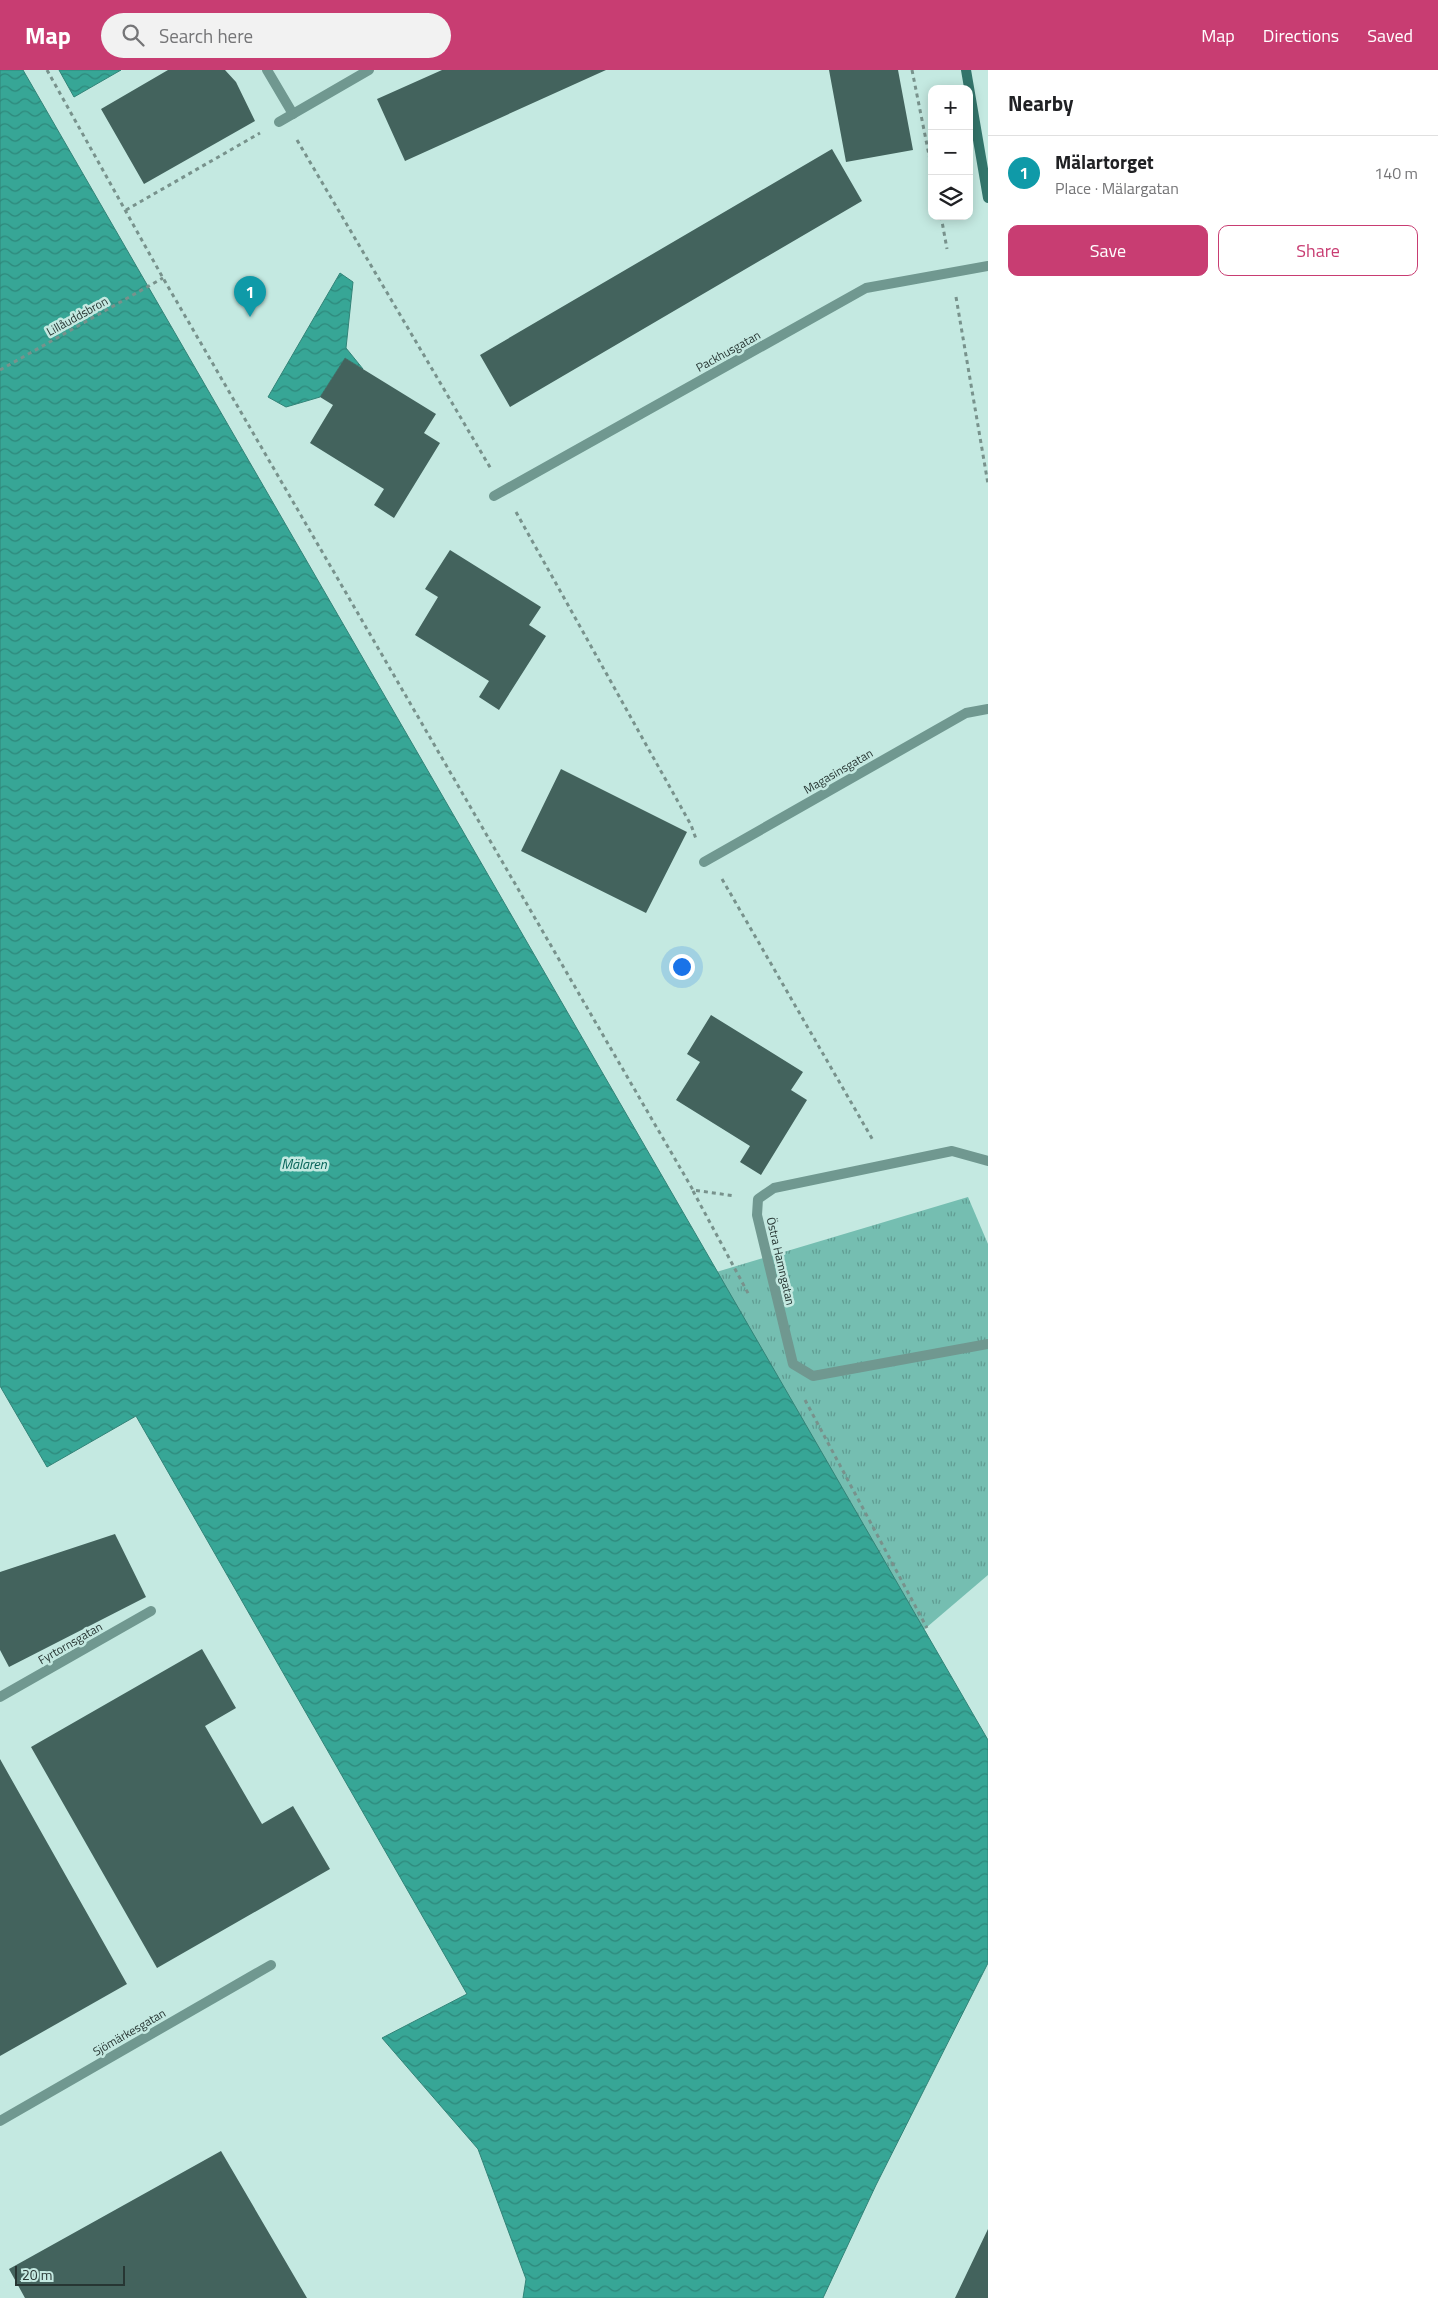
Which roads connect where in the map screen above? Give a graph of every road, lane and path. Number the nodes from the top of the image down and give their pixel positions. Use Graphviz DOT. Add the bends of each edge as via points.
graph roads {
  1 [pos="47,70"];
  2 [pos="267,70"];
  3 [pos="369,70"];
  4 [pos="912,70"];
  5 [pos="966,70"];
  6 [pos="292,114"];
  7 [pos="279,122"];
  8 [pos="928,150"];
  9 [pos="988,198"];
  10 [pos="126,210"];
  11 [pos="942,220"];
  12 [pos="988,266"];
  13 [pos="952,273"];
  14 [pos="163,278"];
  15 [pos="0,370"];
  16 [pos="988,484"];
  17 [pos="494,496"];
  18 [pos="988,710"];
  19 [pos="704,862"];
  20 [pos="988,1161"];
  21 [pos="887,1164"];
  22 [pos="693,1190"];
  23 [pos="758,1199"];
  24 [pos="754,1304"];
  25 [pos="988,1344"];
  26 [pos="801,1392"];
  27 [pos="152,1611"];
  28 [pos="927,1628"];
  29 [pos="0,1697"];
  30 [pos="271,1966"];
  31 [pos="0,2121"];
  1 -- 10 [label="path"];
  2 -- 6 [label="street"];
  3 -- 6 [label="street"];
  4 -- 8 [label="path"];
  5 -- 9 [label="main road"];
  6 -- 7 [label="street"];
  7 -- 10 [label="path"];
  7 -- 17 [label="path" via="291,130 496,479"];
  10 -- 14 [label="path"];
  11 -- 13 [label="path"];
  12 -- 13 [label="street, Packhusgatan"];
  13 -- 16 [label="path"];
  13 -- 17 [label="street, Packhusgatan" via="866,288"];
  14 -- 15 [label="path, Lillåuddsbron"];
  14 -- 22 [label="path"];
  17 -- 19 [label="path" via="519,514 691,825"];
  18 -- 19 [label="street, Magasinsgatan" via="966,713"];
  19 -- 21 [label="path" via="726,882"];
  20 -- 21 [label="street" via="952,1151"];
  21 -- 23 [label="street" via="774,1188"];
  22 -- 23 [label="path"];
  22 -- 24 [label="path"];
  23 -- 25 [label="street, Östra Hamngatan" via="757,1216 793,1364 813,1376"];
  26 -- 28 [label="path"];
  27 -- 29 [label="street, Fyrtornsgatan"];
  30 -- 31 [label="street, Sjömärkesgatan"];
}
